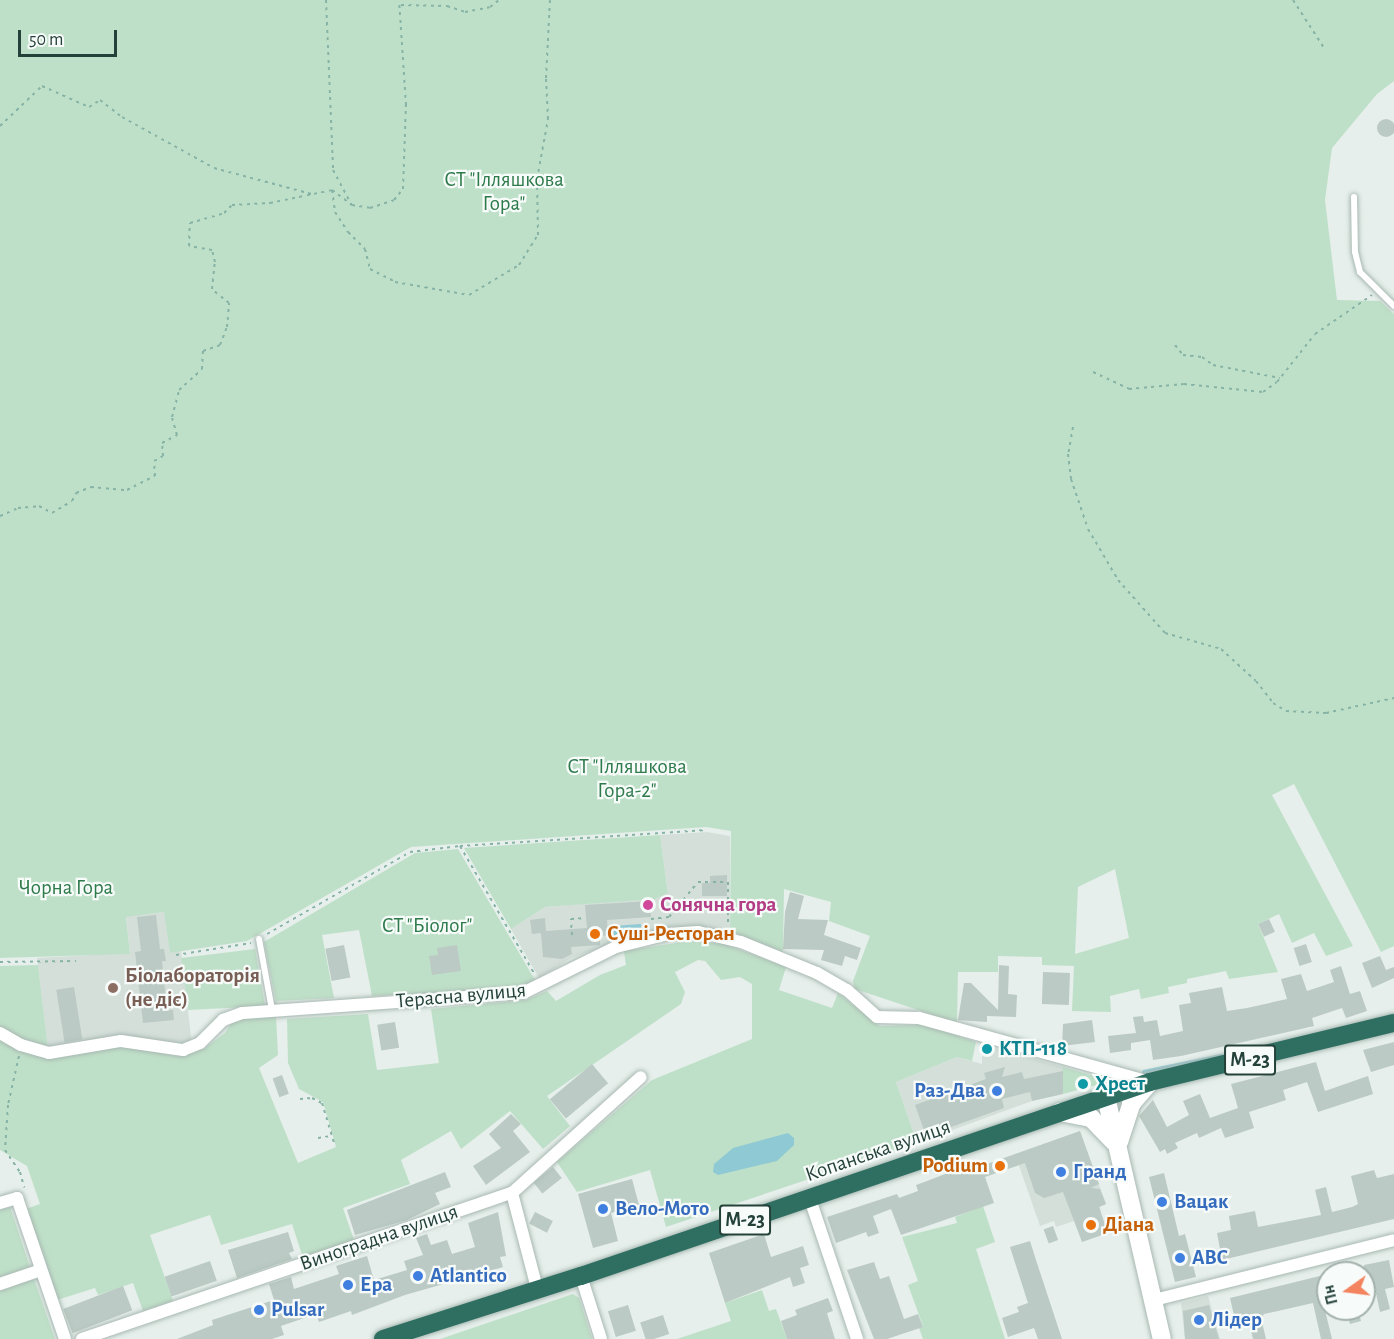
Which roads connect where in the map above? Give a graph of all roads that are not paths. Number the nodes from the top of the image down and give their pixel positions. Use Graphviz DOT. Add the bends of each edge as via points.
graph roads {
  1 [pos="1354,197"];
  2 [pos="1394,306"];
  3 [pos="259,939"];
  4 [pos="272,1010"];
  5 [pos="1394,1023"];
  6 [pos="0,1033"];
  7 [pos="641,1077"];
  8 [pos="1150,1082"];
  9 [pos="1107,1097"];
  10 [pos="1056,1112"];
  11 [pos="1118,1146"];
  12 [pos="512,1193"];
  13 [pos="810,1199"];
  14 [pos="0,1203"];
  15 [pos="1394,1240"];
  16 [pos="41,1270"];
  17 [pos="581,1276"];
  18 [pos="0,1284"];
  19 [pos="537,1288"];
  20 [pos="1154,1300"];
  21 [pos="65,1339"];
  22 [pos="82,1339"];
  23 [pos="383,1339"];
  24 [pos="601,1339"];
  25 [pos="857,1339"];
  26 [pos="1162,1339"];
  1 -- 2 [label="lane" via="1356,262 1366,281"];
  3 -- 4 [label="lane"];
  4 -- 6 [label="street, Терасна вулиця" via="231,1016 200,1043 183,1050 122,1041 60,1052 21,1045"];
  4 -- 8 [label="street, Терасна вулиця" via="523,993 580,962 635,941 684,932 716,935 833,981 878,1017 918,1018"];
  5 -- 8 [label="highway, Копанська вулиця / М-23"];
  7 -- 12 [label="street, Виноградна вулиця"];
  8 -- 9 [label="highway, Копанська вулиця / М-23"];
  8 -- 11 [label="main road" via="1131,1104"];
  9 -- 10 [label="highway, Копанська вулиця / М-23"];
  9 -- 11 [label="main road"];
  10 -- 11 [label="main road" via="1091,1118"];
  10 -- 13 [label="highway, Копанська вулиця / М-23"];
  11 -- 20 [label="main road"];
  12 -- 19 [label="street"];
  12 -- 22 [label="street, Виноградна вулиця"];
  13 -- 17 [label="highway, Копанська вулиця / М-23"];
  13 -- 25 [label="street"];
  14 -- 16 [label="street" via="16,1198"];
  15 -- 20 [label="street"];
  16 -- 18 [label="street"];
  16 -- 21 [label="street"];
  17 -- 19 [label="highway, Копанська вулиця / М-23"];
  17 -- 24 [label="street"];
  19 -- 23 [label="highway, Копанська вулиця / М-23"];
  20 -- 26 [label="main road"];
}
